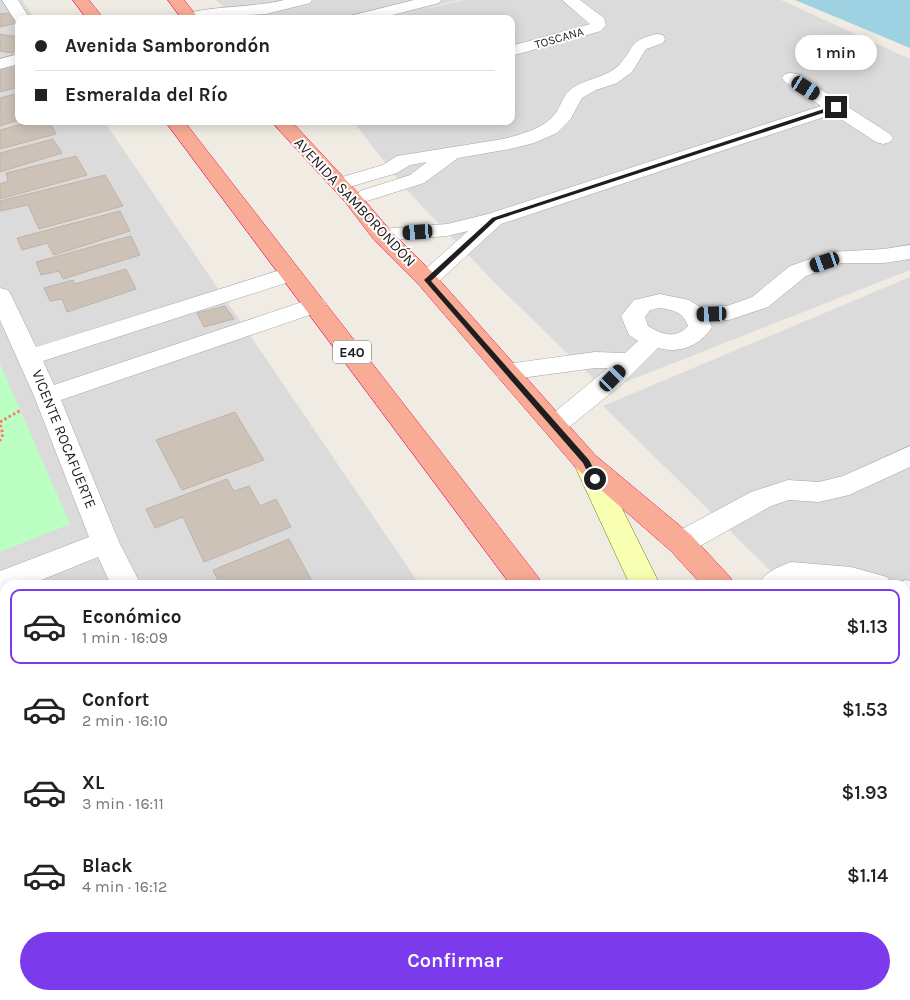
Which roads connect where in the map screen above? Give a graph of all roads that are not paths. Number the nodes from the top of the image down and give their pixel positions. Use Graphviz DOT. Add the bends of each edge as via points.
graph roads {
  1 [pos="10,0"];
  2 [pos="81,0"];
  3 [pos="433,0"];
  4 [pos="570,0"];
  5 [pos="298,1"];
  6 [pos="177,2"];
  7 [pos="19,15"];
  8 [pos="93,15"];
  9 [pos="188,15"];
  10 [pos="203,15"];
  11 [pos="372,15"];
  12 [pos="657,38"];
  13 [pos="515,50"];
  14 [pos="15,61"];
  15 [pos="0,64"];
  16 [pos="791,78"];
  17 [pos="836,107"];
  18 [pos="177,125"];
  19 [pos="289,125"];
  20 [pos="883,138"];
  21 [pos="346,192"];
  22 [pos="494,219"];
  23 [pos="437,231"];
  24 [pos="382,235"];
  25 [pos="458,251"];
  26 [pos="910,252"];
  27 [pos="290,274"];
  28 [pos="427,280"];
  29 [pos="0,295"];
  30 [pos="316,305"];
  31 [pos="696,314"];
  32 [pos="653,340"];
  33 [pos="30,357"];
  34 [pos="629,361"];
  35 [pos="574,363"];
  36 [pos="508,372"];
  37 [pos="597,389"];
  38 [pos="47,396"];
  39 [pos="554,426"];
  40 [pos="910,456"];
  41 [pos="586,462"];
  42 [pos="105,542"];
  43 [pos="681,543"];
  44 [pos="10,580"];
  45 [pos="124,580"];
  46 [pos="524,580"];
  47 [pos="643,580"];
  48 [pos="715,580"];
  49 [pos="781,580"];
  50 [pos="856,580"];
  1 -- 7 [label="street"];
  2 -- 8 [label="highway"];
  3 -- 11 [label="street"];
  4 -- 13 [label="street, TOSCANA" via="598,21 598,25"];
  5 -- 6 [label="street" via="228,5"];
  5 -- 10 [label="street" via="266,9"];
  6 -- 9 [label="highway"];
  12 -- 21 [label="street" via="640,46 626,68 611,79 575,95 563,116 550,129 527,140 454,152 417,180 393,177"];
  14 -- 15 [label="street"];
  16 -- 17 [label="street"];
  17 -- 20 [label="street"];
  17 -- 22 [label="street"];
  18 -- 27 [label="highway, E40"];
  19 -- 21 [label="highway, AVENIDA SAMBORONDÓN"];
  21 -- 24 [label="highway, AVENIDA SAMBORONDÓN"];
  22 -- 23 [label="street"];
  22 -- 25 [label="street"];
  23 -- 24 [label="street"];
  23 -- 25 [label="street"];
  24 -- 28 [label="highway, AVENIDA SAMBORONDÓN"];
  25 -- 28 [label="street"];
  26 -- 31 [label="street" via="839,257 798,271 760,302 729,313"];
  27 -- 30 [label="highway, E40"];
  27 -- 33 [label="street"];
  28 -- 36 [label="highway, AVENIDA SAMBORONDÓN"];
  29 -- 33 [label="street, VICENTE ROCAFUERTE"];
  30 -- 38 [label="street"];
  30 -- 46 [label="highway, E40"];
  31 -- 32 [label="street" via="700,327 692,338 674,343"];
  31 -- 32 [label="street" via="681,304 660,301 642,305 633,316 637,330"];
  32 -- 34 [label="street"];
  33 -- 38 [label="street, VICENTE ROCAFUERTE"];
  34 -- 35 [label="street"];
  34 -- 37 [label="street"];
  35 -- 36 [label="street"];
  35 -- 37 [label="street"];
  36 -- 39 [label="highway, AVENIDA SAMBORONDÓN"];
  37 -- 39 [label="street"];
  38 -- 42 [label="street, VICENTE ROCAFUERTE"];
  39 -- 41 [label="highway, AVENIDA SAMBORONDÓN"];
  40 -- 43 [label="street" via="849,485 819,492 788,490 761,499"];
  41 -- 43 [label="highway, AVENIDA SAMBORONDÓN"];
  41 -- 47 [label="main road"];
  42 -- 44 [label="street"];
  42 -- 45 [label="street, VICENTE ROCAFUERTE"];
  43 -- 48 [label="highway, AVENIDA SAMBORONDÓN"];
  49 -- 50 [label="street" via="795,574"];
}
